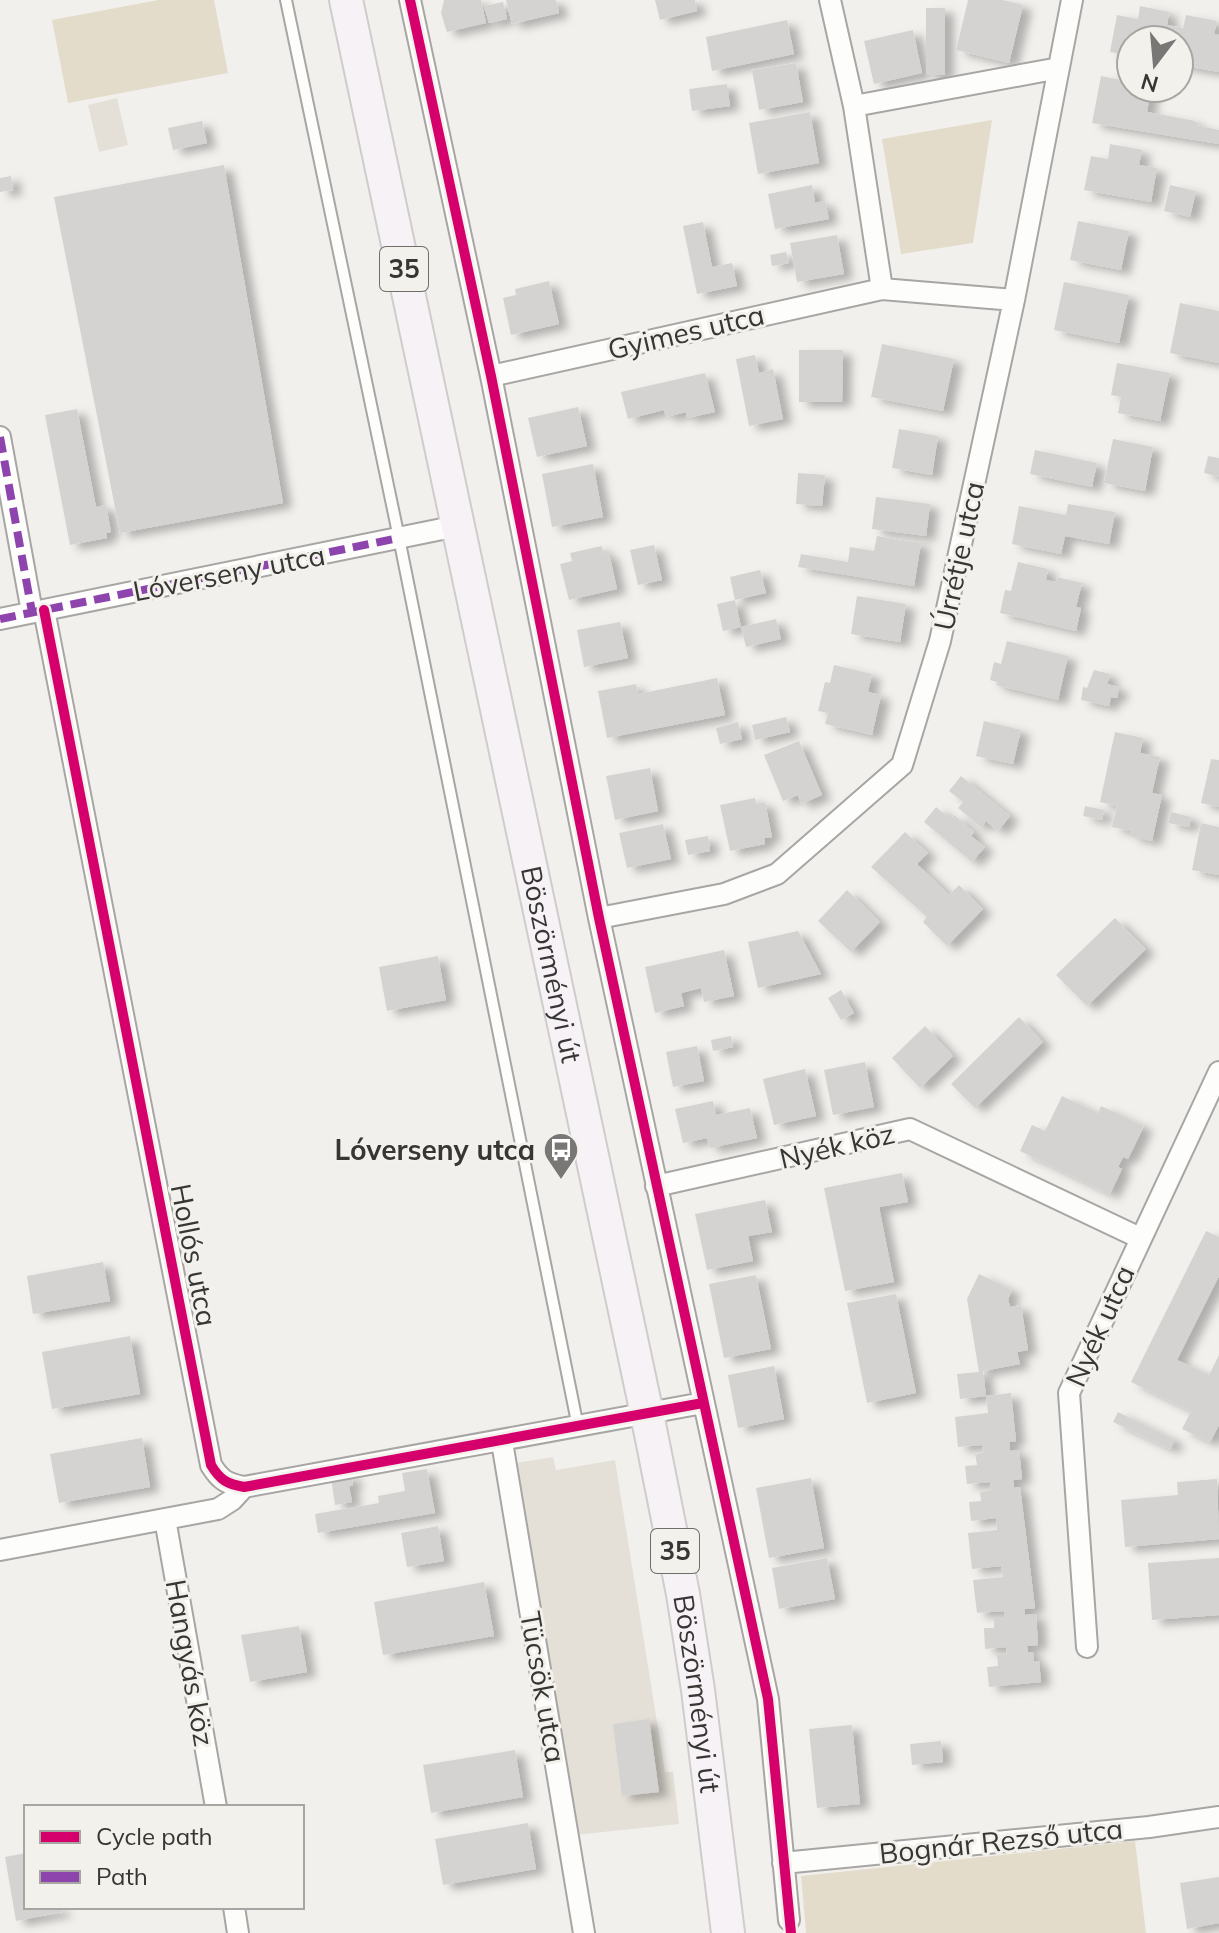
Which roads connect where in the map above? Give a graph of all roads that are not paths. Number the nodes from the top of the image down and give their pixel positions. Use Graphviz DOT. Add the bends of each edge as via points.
graph roads {
  1 [pos="286,0"];
  2 [pos="346,0"];
  3 [pos="410,0"];
  4 [pos="830,0"];
  5 [pos="1072,0"];
  6 [pos="1059,68"];
  7 [pos="854,106"];
  8 [pos="882,289"];
  9 [pos="1014,300"];
  10 [pos="491,376"];
  11 [pos="0,437"];
  12 [pos="457,526"];
  13 [pos="399,538"];
  14 [pos="38,611"];
  15 [pos="0,619"];
  16 [pos="599,918"];
  17 [pos="1219,1072"];
  18 [pos="656,1186"];
  19 [pos="1140,1238"];
  20 [pos="703,1403"];
  21 [pos="647,1414"];
  22 [pos="578,1427"];
  23 [pos="502,1442"];
  24 [pos="244,1487"];
  25 [pos="165,1519"];
  26 [pos="0,1550"];
  27 [pos="1087,1647"];
  28 [pos="216,1805"];
  29 [pos="1219,1817"];
  30 [pos="783,1863"];
  31 [pos="234,1909"];
  32 [pos="789,1920"];
  33 [pos="238,1933"];
  34 [pos="584,1933"];
  35 [pos="728,1933"];
  1 -- 13 [label="lane"];
  2 -- 12 [label="main road, Böszörményi út / 35"];
  3 -- 10 [label="street"];
  4 -- 7 [label="street"];
  5 -- 6 [label="street, Úrrétje utca"];
  6 -- 7 [label="street"];
  6 -- 9 [label="street, Úrrétje utca"];
  7 -- 8 [label="street"];
  8 -- 9 [label="street, Gyimes utca"];
  8 -- 10 [label="street, Gyimes utca"];
  9 -- 16 [label="street, Úrrétje utca" via="940,641 902,765 777,874 724,894"];
  10 -- 16 [label="street"];
  11 -- 14 [label="street, Hollós utca"];
  12 -- 13 [label="street, Lóverseny utca"];
  12 -- 21 [label="main road, Böszörményi út / 35"];
  13 -- 14 [label="street, Lóverseny utca"];
  13 -- 22 [label="lane"];
  14 -- 15 [label="street, Lóverseny utca"];
  14 -- 24 [label="street, Hollós utca" via="211,1465 222,1481"];
  16 -- 18 [label="street"];
  17 -- 19 [label="street, Nyék utca"];
  18 -- 19 [label="street, Nyék köz" via="910,1129"];
  18 -- 20 [label="street"];
  19 -- 27 [label="street, Nyék utca" via="1069,1393"];
  20 -- 21 [label="street"];
  20 -- 30 [label="street" via="768,1699"];
  21 -- 22 [label="street"];
  21 -- 35 [label="main road, Böszörményi út / 35" via="692,1649"];
  22 -- 23 [label="street"];
  23 -- 24 [label="street"];
  23 -- 34 [label="street, Tücsök utca"];
  24 -- 25 [label="street" via="218,1509"];
  25 -- 26 [label="street"];
  25 -- 28 [label="street, Hangyás köz"];
  29 -- 30 [label="street, Bognár Rezső utca"];
  30 -- 32 [label="street"];
  31 -- 33 [label="street"];
}
